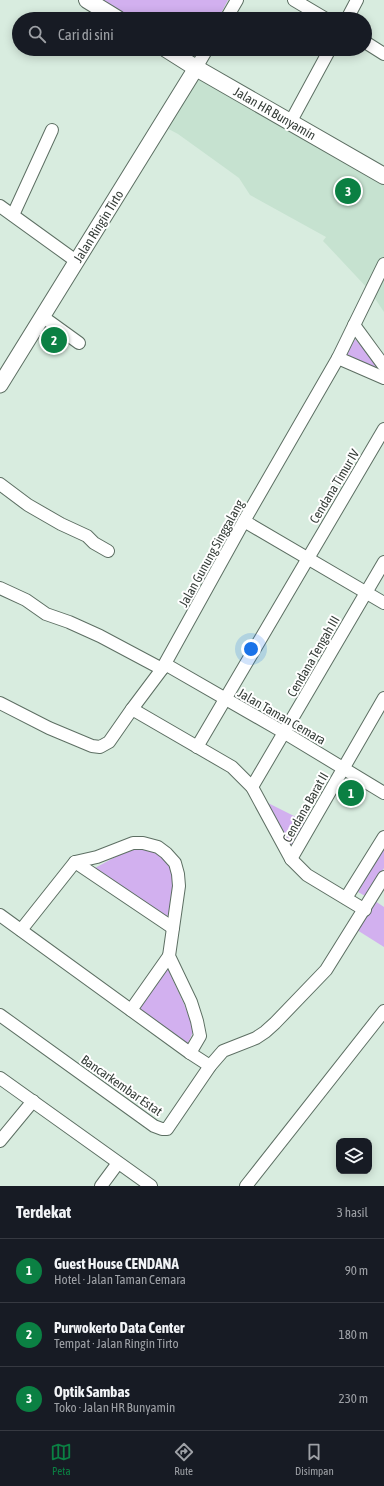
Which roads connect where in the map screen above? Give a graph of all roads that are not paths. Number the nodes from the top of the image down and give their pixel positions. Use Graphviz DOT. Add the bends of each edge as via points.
graph roads {
  1 [pos="87,0"];
  2 [pos="237,0"];
  3 [pos="294,0"];
  4 [pos="357,0"];
  5 [pos="107,12"];
  6 [pos="230,12"];
  7 [pos="314,12"];
  8 [pos="351,12"];
  9 [pos="372,46"];
  10 [pos="384,54"];
  11 [pos="177,56"];
  12 [pos="203,56"];
  13 [pos="326,56"];
  14 [pos="196,68"];
  15 [pos="291,122"];
  16 [pos="52,130"];
  17 [pos="384,176"];
  18 [pos="0,206"];
  19 [pos="12,215"];
  20 [pos="76,261"];
  21 [pos="383,269"];
  22 [pos="43,317"];
  23 [pos="354,325"];
  24 [pos="79,343"];
  25 [pos="338,358"];
  26 [pos="384,366"];
  27 [pos="384,378"];
  28 [pos="0,386"];
  29 [pos="384,429"];
  30 [pos="0,484"];
  31 [pos="244,521"];
  32 [pos="108,551"];
  33 [pos="307,558"];
  34 [pos="384,562"];
  35 [pos="0,588"];
  36 [pos="366,592"];
  37 [pos="384,603"];
  38 [pos="164,666"];
  39 [pos="384,698"];
  40 [pos="226,699"];
  41 [pos="0,703"];
  42 [pos="132,709"];
  43 [pos="285,733"];
  44 [pos="197,747"];
  45 [pos="343,768"];
  46 [pos="252,788"];
  47 [pos="384,793"];
  48 [pos="384,837"];
  49 [pos="291,859"];
  50 [pos="75,862"];
  51 [pos="384,877"];
  52 [pos="346,898"];
  53 [pos="364,910"];
  54 [pos="0,915"];
  55 [pos="173,928"];
  56 [pos="21,930"];
  57 [pos="169,956"];
  58 [pos="131,1010"];
  59 [pos="384,1011"];
  60 [pos="0,1015"];
  61 [pos="190,1053"];
  62 [pos="210,1066"];
  63 [pos="0,1078"];
  64 [pos="33,1101"];
  65 [pos="0,1141"];
  66 [pos="118,1163"];
  67 [pos="101,1186"];
  68 [pos="151,1186"];
  69 [pos="246,1186"];
  1 -- 5 [label="main road"];
  2 -- 6 [label="street"];
  3 -- 7 [label="street"];
  4 -- 8 [label="street"];
  9 -- 10 [label="street"];
  11 -- 14 [label="main road, Jalan HR Bunyamin"];
  12 -- 14 [label="street"];
  13 -- 15 [label="street"];
  14 -- 15 [label="main road, Jalan HR Bunyamin"];
  14 -- 20 [label="street, Jalan Ringin Tirto"];
  15 -- 17 [label="main road, Jalan HR Bunyamin"];
  16 -- 19 [label="street"];
  18 -- 19 [label="street"];
  19 -- 20 [label="street"];
  20 -- 22 [label="street, Jalan Ringin Tirto"];
  21 -- 23 [label="street, Jalan Gunung Singgalang"];
  22 -- 24 [label="street"];
  22 -- 28 [label="street, Jalan Ringin Tirto"];
  23 -- 25 [label="street, Jalan Gunung Singgalang"];
  23 -- 26 [label="street"];
  25 -- 27 [label="street"];
  25 -- 31 [label="street, Jalan Gunung Singgalang"];
  29 -- 33 [label="street, Cendana Timur IV"];
  30 -- 32 [label="street" via="28,505 87,536"];
  31 -- 33 [label="street"];
  31 -- 38 [label="street, Jalan Gunung Singgalang"];
  33 -- 36 [label="street"];
  33 -- 40 [label="street, Cendana Timur IV"];
  34 -- 36 [label="street, Cendana Tengah III"];
  35 -- 38 [label="street, Jalan Taman Cemara" via="26,600 46,614"];
  36 -- 37 [label="street"];
  36 -- 43 [label="street, Cendana Tengah III"];
  38 -- 40 [label="street, Jalan Taman Cemara"];
  38 -- 42 [label="street, Jalan Gunung Singgalang"];
  39 -- 45 [label="street, Cendana Barat II"];
  40 -- 43 [label="street, Jalan Taman Cemara"];
  40 -- 44 [label="street, Cendana Timur IV"];
  41 -- 42 [label="street, Jalan Gunung Singgalang" via="49,728 100,747 109,742"];
  42 -- 44 [label="street"];
  43 -- 45 [label="street, Jalan Taman Cemara"];
  43 -- 46 [label="street, Cendana Tengah III"];
  44 -- 46 [label="street" via="232,767"];
  45 -- 47 [label="street, Jalan Taman Cemara"];
  45 -- 49 [label="street, Cendana Barat II"];
  46 -- 49 [label="street"];
  48 -- 52 [label="street"];
  49 -- 52 [label="street" via="307,875"];
  50 -- 55 [label="street"];
  50 -- 55 [label="street" via="97,857 132,843 158,847 175,863 178,874 179,886"];
  50 -- 56 [label="street"];
  51 -- 53 [label="street, Bancarkembar Estat"];
  52 -- 53 [label="street"];
  53 -- 62 [label="street, Bancarkembar Estat" via="326,970 275,1023 256,1038 223,1052"];
  54 -- 56 [label="street"];
  55 -- 57 [label="street"];
  56 -- 58 [label="street"];
  57 -- 58 [label="street"];
  57 -- 61 [label="street" via="197,1021 200,1036"];
  58 -- 61 [label="street"];
  59 -- 69 [label="street"];
  60 -- 62 [label="street, Bancarkembar Estat" via="154,1126 162,1129 168,1129 172,1124"];
  61 -- 62 [label="street"];
  63 -- 64 [label="street"];
  64 -- 65 [label="street"];
  64 -- 66 [label="street"];
  66 -- 67 [label="street"];
  66 -- 68 [label="street"];
}
